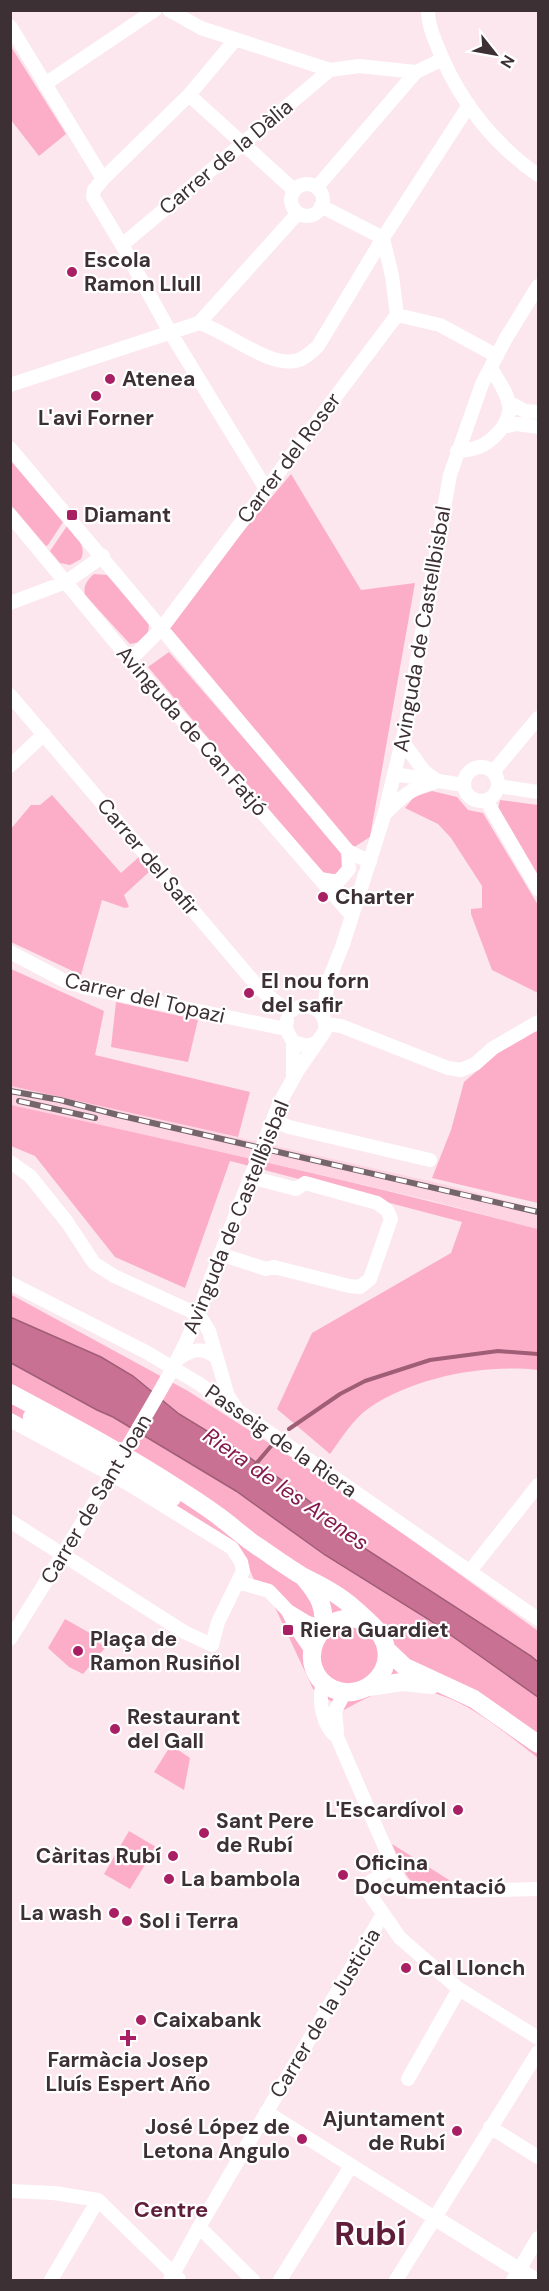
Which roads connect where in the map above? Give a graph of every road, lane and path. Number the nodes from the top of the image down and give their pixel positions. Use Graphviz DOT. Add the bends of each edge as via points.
graph roads {
  1 [pos="155,10"];
  2 [pos="428,10"];
  3 [pos="179,13"];
  4 [pos="10,26"];
  5 [pos="235,40"];
  6 [pos="442,59"];
  7 [pos="330,70"];
  8 [pos="416,72"];
  9 [pos="45,84"];
  10 [pos="189,95"];
  11 [pos="469,105"];
  12 [pos="241,144"];
  13 [pos="538,175"];
  14 [pos="102,179"];
  15 [pos="316,187"];
  16 [pos="294,190"];
  17 [pos="321,206"];
  18 [pos="298,213"];
  19 [pos="383,238"];
  20 [pos="122,244"];
  21 [pos="538,286"];
  22 [pos="397,315"];
  23 [pos="199,323"];
  24 [pos="170,332"];
  25 [pos="494,362"];
  26 [pos="10,385"];
  27 [pos="508,402"];
  28 [pos="538,412"];
  29 [pos="503,427"];
  30 [pos="538,427"];
  31 [pos="10,448"];
  32 [pos="458,451"];
  33 [pos="266,489"];
  34 [pos="10,515"];
  35 [pos="103,556"];
  36 [pos="66,582"];
  37 [pos="10,603"];
  38 [pos="161,629"];
  39 [pos="130,660"];
  40 [pos="10,694"];
  41 [pos="538,718"];
  42 [pos="44,734"];
  43 [pos="402,741"];
  44 [pos="10,766"];
  45 [pos="493,772"];
  46 [pos="394,774"];
  47 [pos="437,782"];
  48 [pos="464,785"];
  49 [pos="498,786"];
  50 [pos="538,792"];
  51 [pos="486,800"];
  52 [pos="384,816"];
  53 [pos="348,851"];
  54 [pos="370,862"];
  55 [pos="320,879"];
  56 [pos="538,889"];
  57 [pos="352,916"];
  58 [pos="10,952"];
  59 [pos="328,982"];
  60 [pos="296,1008"];
  61 [pos="325,1020"];
  62 [pos="538,1022"];
  63 [pos="286,1029"];
  64 [pos="293,1042"];
  65 [pos="316,1043"];
  66 [pos="293,1077"];
  67 [pos="270,1125"];
  68 [pos="430,1160"];
  69 [pos="10,1162"];
  70 [pos="252,1172"];
  71 [pos="220,1254"];
  72 [pos="10,1283"];
  73 [pos="199,1315"];
  74 [pos="216,1357"];
  75 [pos="179,1358"];
  76 [pos="10,1393"];
  77 [pos="10,1404"];
  78 [pos="239,1412"];
  79 [pos="10,1420"];
  80 [pos="538,1485"];
  81 [pos="10,1521"];
  82 [pos="246,1539"];
  83 [pos="63,1554"];
  84 [pos="470,1571"];
  85 [pos="302,1575"];
  86 [pos="238,1581"];
  87 [pos="288,1611"];
  88 [pos="538,1619"];
  89 [pos="366,1621"];
  90 [pos="323,1628"];
  91 [pos="10,1639"];
  92 [pos="386,1649"];
  93 [pos="312,1651"];
  94 [pos="323,1682"];
  95 [pos="369,1686"];
  96 [pos="449,1686"];
  97 [pos="345,1692"];
  98 [pos="337,1737"];
  99 [pos="538,1744"];
  100 [pos="393,1867"];
  101 [pos="538,1889"];
  102 [pos="383,1914"];
  103 [pos="459,1989"];
  104 [pos="538,2038"];
  105 [pos="538,2052"];
  106 [pos="408,2079"];
  107 [pos="266,2112"];
  108 [pos="490,2127"];
  109 [pos="538,2157"];
  110 [pos="351,2166"];
  111 [pos="10,2191"];
  112 [pos="98,2200"];
  113 [pos="435,2218"];
  114 [pos="199,2227"];
  115 [pos="538,2238"];
  116 [pos="516,2276"];
  117 [pos="175,2278"];
  118 [pos="51,2280"];
  119 [pos="252,2280"];
  120 [pos="280,2280"];
  121 [pos="396,2280"];
  122 [pos="534,2280"];
  1 -- 9 [label="street"];
  2 -- 6 [label="street"];
  3 -- 5 [label="street" via="201,28"];
  4 -- 9 [label="street"];
  5 -- 7 [label="street"];
  5 -- 10 [label="street"];
  6 -- 8 [label="street"];
  6 -- 11 [label="street"];
  7 -- 8 [label="street" via="359,66"];
  7 -- 12 [label="street, Carrer de la Dàlia"];
  8 -- 15 [label="street"];
  9 -- 14 [label="street"];
  10 -- 12 [label="street"];
  10 -- 14 [label="street"];
  11 -- 13 [label="street" via="494,138"];
  11 -- 19 [label="street"];
  12 -- 16 [label="street"];
  12 -- 20 [label="street, Carrer de la Dàlia"];
  14 -- 20 [label="street" via="93,197"];
  15 -- 16 [label="street" via="302,184"];
  15 -- 17 [label="street" via="322,195"];
  16 -- 18 [label="street" via="292,206"];
  17 -- 18 [label="street" via="312,215"];
  17 -- 19 [label="street"];
  18 -- 23 [label="street"];
  19 -- 22 [label="street"];
  19 -- 23 [label="street" via="318,346 296,361 266,356"];
  20 -- 24 [label="street"];
  21 -- 25 [label="street, Avinguda de Castellbisbal"];
  22 -- 25 [label="street" via="440,325"];
  22 -- 33 [label="street, Carrer del Roser"];
  23 -- 24 [label="street"];
  24 -- 26 [label="street"];
  24 -- 33 [label="street"];
  25 -- 27 [label="street"];
  25 -- 32 [label="street, Avinguda de Castellbisbal"];
  27 -- 28 [label="street" via="525,411"];
  27 -- 29 [label="street" via="509,419"];
  29 -- 30 [label="street"];
  29 -- 32 [label="street" via="489,442 474,450"];
  31 -- 35 [label="street, Avinguda de Can Fatjó"];
  32 -- 43 [label="street, Avinguda de Castellbisbal" via="450,475"];
  33 -- 38 [label="street, Carrer del Roser"];
  34 -- 36 [label="street, Avinguda de Can Fatjó"];
  35 -- 36 [label="street"];
  35 -- 38 [label="street, Avinguda de Can Fatjó"];
  36 -- 37 [label="street"];
  36 -- 39 [label="street, Avinguda de Can Fatjó"];
  38 -- 39 [label="street, Carrer del Roser"];
  38 -- 53 [label="street, Avinguda de Can Fatjó"];
  39 -- 55 [label="street, Avinguda de Can Fatjó"];
  40 -- 42 [label="street, Carrer del Safir"];
  41 -- 45 [label="street"];
  42 -- 44 [label="street"];
  42 -- 60 [label="street, Carrer del Safir" via="260,988 282,1007"];
  43 -- 46 [label="street, Avinguda de Castellbisbal"];
  43 -- 47 [label="street"];
  45 -- 48 [label="street" via="484,767 474,768 466,775"];
  45 -- 49 [label="street"];
  46 -- 47 [label="street"];
  46 -- 52 [label="street, Avinguda de Castellbisbal"];
  47 -- 48 [label="street"];
  47 -- 52 [label="street" via="409,790"];
  48 -- 51 [label="street" via="471,798"];
  49 -- 50 [label="street"];
  49 -- 51 [label="street"];
  51 -- 56 [label="street"];
  52 -- 54 [label="street, Avinguda de Castellbisbal"];
  53 -- 54 [label="street, Avinguda de Can Fatjó"];
  53 -- 55 [label="street" via="349,869 338,882"];
  54 -- 57 [label="street, Avinguda de Castellbisbal"];
  55 -- 57 [label="street, Avinguda de Can Fatjó"];
  57 -- 59 [label="street, Avinguda de Castellbisbal"];
  58 -- 63 [label="street, Carrer del Topazi" via="87,988"];
  59 -- 60 [label="street, Avinguda de Castellbisbal"];
  59 -- 61 [label="street, Avinguda de Castellbisbal"];
  60 -- 61 [label="street" via="312,1007"];
  60 -- 63 [label="street" via="287,1018"];
  61 -- 62 [label="street" via="461,1070"];
  61 -- 65 [label="street" via="322,1039"];
  63 -- 64 [label="street"];
  64 -- 65 [label="street" via="306,1046"];
  64 -- 66 [label="street"];
  65 -- 66 [label="street"];
  66 -- 67 [label="street, Avinguda de Castellbisbal"];
  67 -- 68 [label="street"];
  67 -- 70 [label="street, Avinguda de Castellbisbal"];
  69 -- 73 [label="street" via="30,1176 94,1263"];
  70 -- 71 [label="street, Avinguda de Castellbisbal"];
  70 -- 71 [label="street" via="296,1189 305,1183 377,1203 387,1210 391,1220 370,1279 360,1287 349,1286 274,1267 266,1269"];
  71 -- 73 [label="street, Avinguda de Castellbisbal"];
  72 -- 78 [label="street, Passeig de la Riera" via="146,1352"];
  73 -- 74 [label="street" via="210,1331"];
  73 -- 75 [label="street, Avinguda de Castellbisbal"];
  74 -- 75 [label="street" via="206,1350 193,1349"];
  74 -- 78 [label="street" via="228,1396"];
  75 -- 83 [label="street, Carrer de Sant Joan"];
  76 -- 82 [label="main road" via="129,1457 220,1516"];
  77 -- 82 [label="main road"];
  78 -- 84 [label="street, Passeig de la Riera"];
  79 -- 86 [label="street" via="127,1483 232,1548 243,1571"];
  80 -- 84 [label="street"];
  81 -- 83 [label="street"];
  82 -- 85 [label="main road"];
  83 -- 86 [label="street" via="184,1632 212,1645 218,1622"];
  83 -- 91 [label="street, Carrer de Sant Joan"];
  84 -- 88 [label="street, Passeig de la Riera"];
  85 -- 89 [label="main road" via="330,1590"];
  85 -- 90 [label="main road" via="319,1598"];
  86 -- 87 [label="street" via="269,1591"];
  87 -- 90 [label="street"];
  87 -- 93 [label="street"];
  89 -- 90 [label="main road" via="345,1618"];
  89 -- 92 [label="main road" via="380,1634"];
  90 -- 93 [label="main road"];
  92 -- 95 [label="main road" via="383,1670"];
  92 -- 96 [label="main road" via="405,1667"];
  93 -- 94 [label="main road" via="314,1669"];
  94 -- 97 [label="main road"];
  94 -- 98 [label="street" via="323,1710 331,1732"];
  95 -- 96 [label="main road" via="402,1682"];
  95 -- 97 [label="main road"];
  96 -- 99 [label="main road"];
  97 -- 98 [label="street" via="335,1711"];
  98 -- 100 [label="street"];
  100 -- 101 [label="street" via="410,1892"];
  100 -- 102 [label="street" via="364,1886"];
  102 -- 103 [label="street" via="400,1938"];
  102 -- 107 [label="street, Carrer de la Justicia"];
  103 -- 104 [label="street"];
  103 -- 106 [label="street"];
  105 -- 108 [label="street"];
  107 -- 110 [label="street"];
  107 -- 114 [label="street, Carrer de la Justicia"];
  108 -- 109 [label="street"];
  108 -- 113 [label="street"];
  110 -- 113 [label="street"];
  110 -- 120 [label="street"];
  111 -- 112 [label="street"];
  112 -- 117 [label="street"];
  112 -- 118 [label="street"];
  113 -- 116 [label="street"];
  113 -- 121 [label="street"];
  114 -- 117 [label="street, Carrer de la Justicia"];
  114 -- 119 [label="street"];
  115 -- 116 [label="street"];
  116 -- 122 [label="street"];
}
